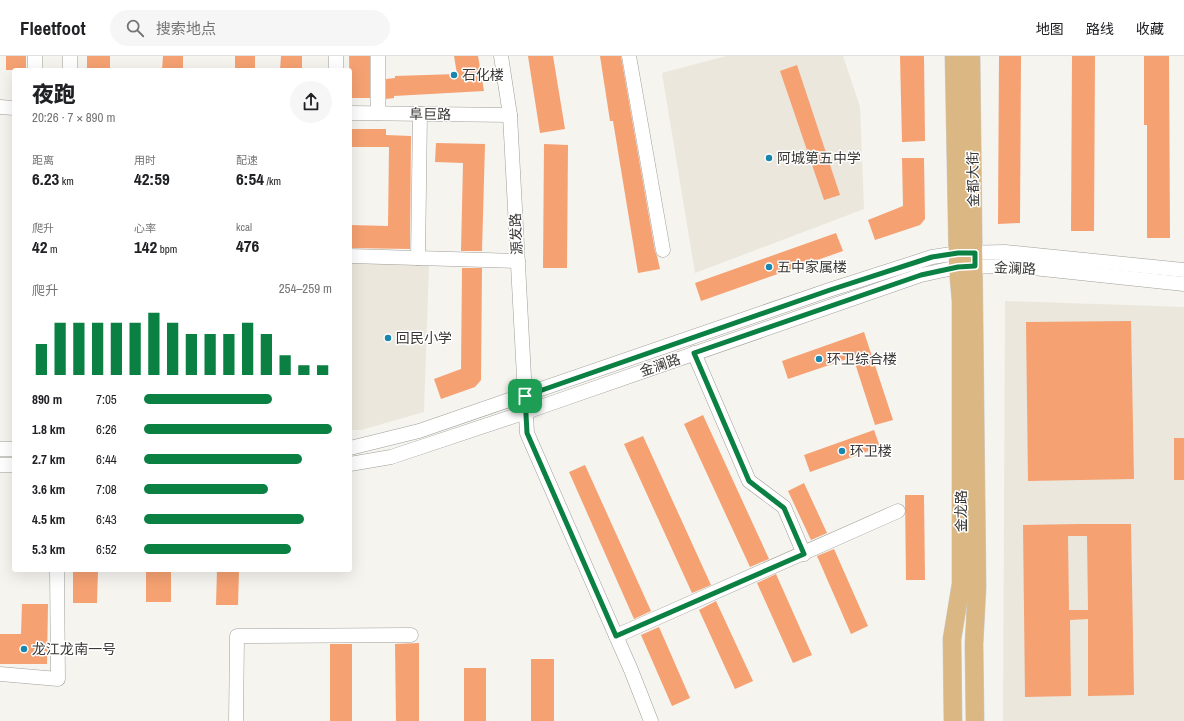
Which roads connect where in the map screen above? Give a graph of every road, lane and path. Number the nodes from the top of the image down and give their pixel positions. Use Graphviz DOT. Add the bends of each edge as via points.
graph roads {
  1 [pos="35,56"];
  2 [pos="70,56"];
  3 [pos="336,56"];
  4 [pos="378,56"];
  5 [pos="501,56"];
  6 [pos="629,56"];
  7 [pos="954,56"];
  8 [pos="972,56"];
  9 [pos="35,68"];
  10 [pos="70,68"];
  11 [pos="336,68"];
  12 [pos="0,107"];
  13 [pos="12,108"];
  14 [pos="352,113"];
  15 [pos="378,113"];
  16 [pos="420,114"];
  17 [pos="510,115"];
  18 [pos="663,250"];
  19 [pos="352,256"];
  20 [pos="418,258"];
  21 [pos="966,260"];
  22 [pos="518,261"];
  23 [pos="1184,270"];
  24 [pos="1184,284"];
  25 [pos="967,301"];
  26 [pos="694,353"];
  27 [pos="525,396"];
  28 [pos="526,412"];
  29 [pos="352,447"];
  30 [pos="0,449"];
  31 [pos="12,450"];
  32 [pos="352,464"];
  33 [pos="0,465"];
  34 [pos="12,465"];
  35 [pos="898,511"];
  36 [pos="804,554"];
  37 [pos="58,572"];
  38 [pos="411,635"];
  39 [pos="616,636"];
  40 [pos="0,674"];
  41 [pos="236,721"];
  42 [pos="650,721"];
  43 [pos="953,721"];
  44 [pos="975,721"];
  1 -- 9 [label="street"];
  2 -- 10 [label="street"];
  3 -- 11 [label="street"];
  4 -- 15 [label="street"];
  5 -- 17 [label="street, 源发路"];
  6 -- 18 [label="street"];
  7 -- 21 [label="main road, 金都大街"];
  8 -- 21 [label="main road, 金都大街"];
  12 -- 13 [label="street"];
  14 -- 15 [label="street, 阜巨路"];
  15 -- 16 [label="street, 阜巨路"];
  16 -- 17 [label="street, 阜巨路"];
  16 -- 20 [label="street"];
  17 -- 22 [label="street, 源发路"];
  19 -- 20 [label="street"];
  20 -- 22 [label="street"];
  21 -- 23 [label="street, 金澜路" via="1033,254"];
  21 -- 24 [label="street, 金澜路"];
  21 -- 25 [label="main road, 金都大街"];
  21 -- 26 [label="street, 金澜路"];
  21 -- 27 [label="street, 金澜路" via="932,257"];
  22 -- 27 [label="street, 源发路"];
  25 -- 43 [label="main road, 金龙路" via="961,584 952,639"];
  25 -- 44 [label="main road, 金龙路" via="977,580 974,644"];
  26 -- 28 [label="street, 金澜路"];
  26 -- 36 [label="street" via="749,481 784,508"];
  27 -- 28 [label="street, 源发路"];
  27 -- 29 [label="street, 金澜路" via="419,430"];
  28 -- 32 [label="street, 金澜路" via="391,457"];
  28 -- 39 [label="street, 源发路" via="527,433"];
  30 -- 31 [label="street"];
  33 -- 34 [label="street"];
  35 -- 36 [label="street"];
  36 -- 39 [label="street"];
  37 -- 40 [label="street" via="58,679"];
  38 -- 41 [label="street" via="237,636"];
  39 -- 42 [label="street, 源发路"];
}
